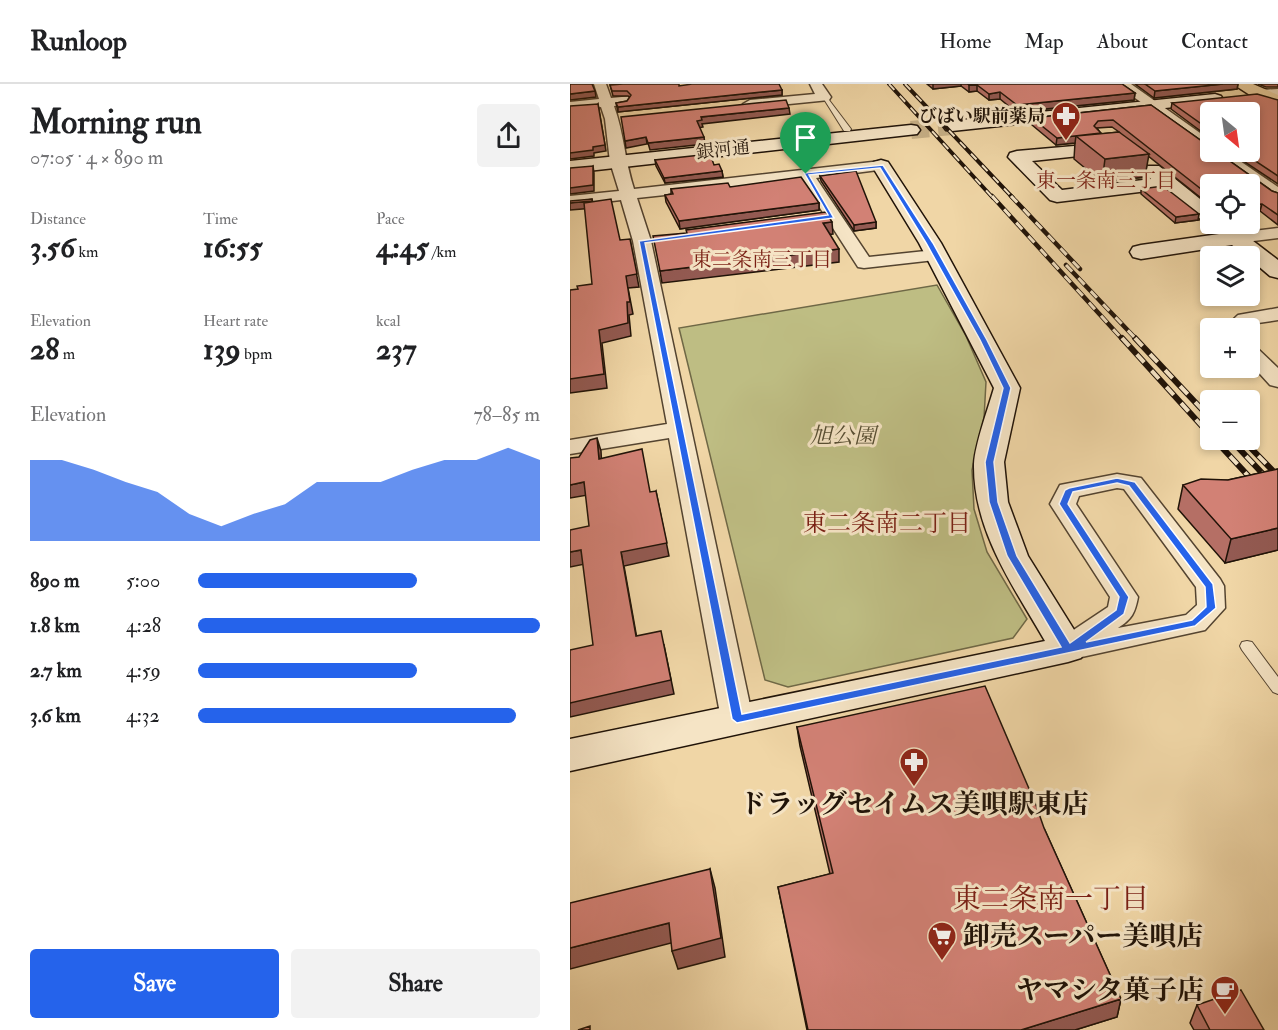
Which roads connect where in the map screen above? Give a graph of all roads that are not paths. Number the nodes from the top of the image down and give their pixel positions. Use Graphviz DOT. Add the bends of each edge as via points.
graph roads {
  1 [pos="600,84"];
  2 [pos="816,84"];
  3 [pos="1122,84"];
  4 [pos="1241,84"];
  5 [pos="1278,93"];
  6 [pos="1259,94"];
  7 [pos="676,96"];
  8 [pos="824,97"];
  9 [pos="1278,101"];
  10 [pos="605,102"];
  11 [pos="742,105"];
  12 [pos="1153,105"];
  13 [pos="570,106"];
  14 [pos="1080,113"];
  15 [pos="1278,113"];
  16 [pos="952,126"];
  17 [pos="847,129"];
  18 [pos="912,130"];
  19 [pos="1200,139"];
  20 [pos="1131,154"];
  21 [pos="618,162"];
  22 [pos="1232,162"];
  23 [pos="881,166"];
  24 [pos="570,167"];
  25 [pos="806,174"];
  26 [pos="1168,183"];
  27 [pos="1278,194"];
  28 [pos="628,195"];
  29 [pos="570,201"];
  30 [pos="1200,209"];
  31 [pos="1278,233"];
  32 [pos="1232,234"];
  33 [pos="1237,238"];
  34 [pos="1141,252"];
  35 [pos="935,255"];
  36 [pos="1278,271"];
  37 [pos="1278,314"];
  38 [pos="1256,318"];
  39 [pos="1260,362"];
  40 [pos="1278,380"];
  41 [pos="679,429"];
  42 [pos="570,447"];
  43 [pos="1247,646"];
  44 [pos="1068,649"];
  45 [pos="1278,688"];
  46 [pos="737,719"];
  47 [pos="570,755"];
  1 -- 10 [label="street"];
  2 -- 8 [label="street"];
  3 -- 12 [label="street"];
  4 -- 6 [label="highway"];
  5 -- 6 [label="street"];
  6 -- 9 [label="highway"];
  6 -- 12 [label="street"];
  6 -- 15 [label="highway" via="1260,102"];
  7 -- 10 [label="street"];
  8 -- 11 [label="street"];
  8 -- 17 [label="lane"];
  10 -- 13 [label="street"];
  10 -- 21 [label="street" via="618,118"];
  12 -- 14 [label="street"];
  12 -- 19 [label="street"];
  14 -- 16 [label="street"];
  14 -- 20 [label="street"];
  18 -- 21 [label="street, 銀河通"];
  20 -- 26 [label="street"];
  20 -- 26 [label="street" via="1017,157 1057,196"];
  21 -- 24 [label="street, 銀河通"];
  21 -- 28 [label="street"];
  22 -- 27 [label="street"];
  23 -- 25 [label="street"];
  23 -- 35 [label="street"];
  25 -- 28 [label="street"];
  25 -- 35 [label="street" via="826,217 864,263"];
  26 -- 30 [label="street"];
  28 -- 29 [label="street"];
  28 -- 41 [label="street" via="648,240"];
  31 -- 33 [label="street"];
  32 -- 33 [label="street"];
  33 -- 34 [label="street"];
  33 -- 36 [label="street"];
  35 -- 44 [label="street" via="1007,388 989,462 993,502 1012,556"];
  37 -- 38 [label="street"];
  39 -- 40 [label="street"];
  41 -- 42 [label="street"];
  41 -- 46 [label="street"];
  43 -- 45 [label="lane"];
  44 -- 44 [label="street" via="1121,612 1124,597 1063,504 1069,490 1117,481 1132,483 1210,586 1211,608 1195,623"];
  44 -- 46 [label="street"];
  46 -- 47 [label="street"];
}
